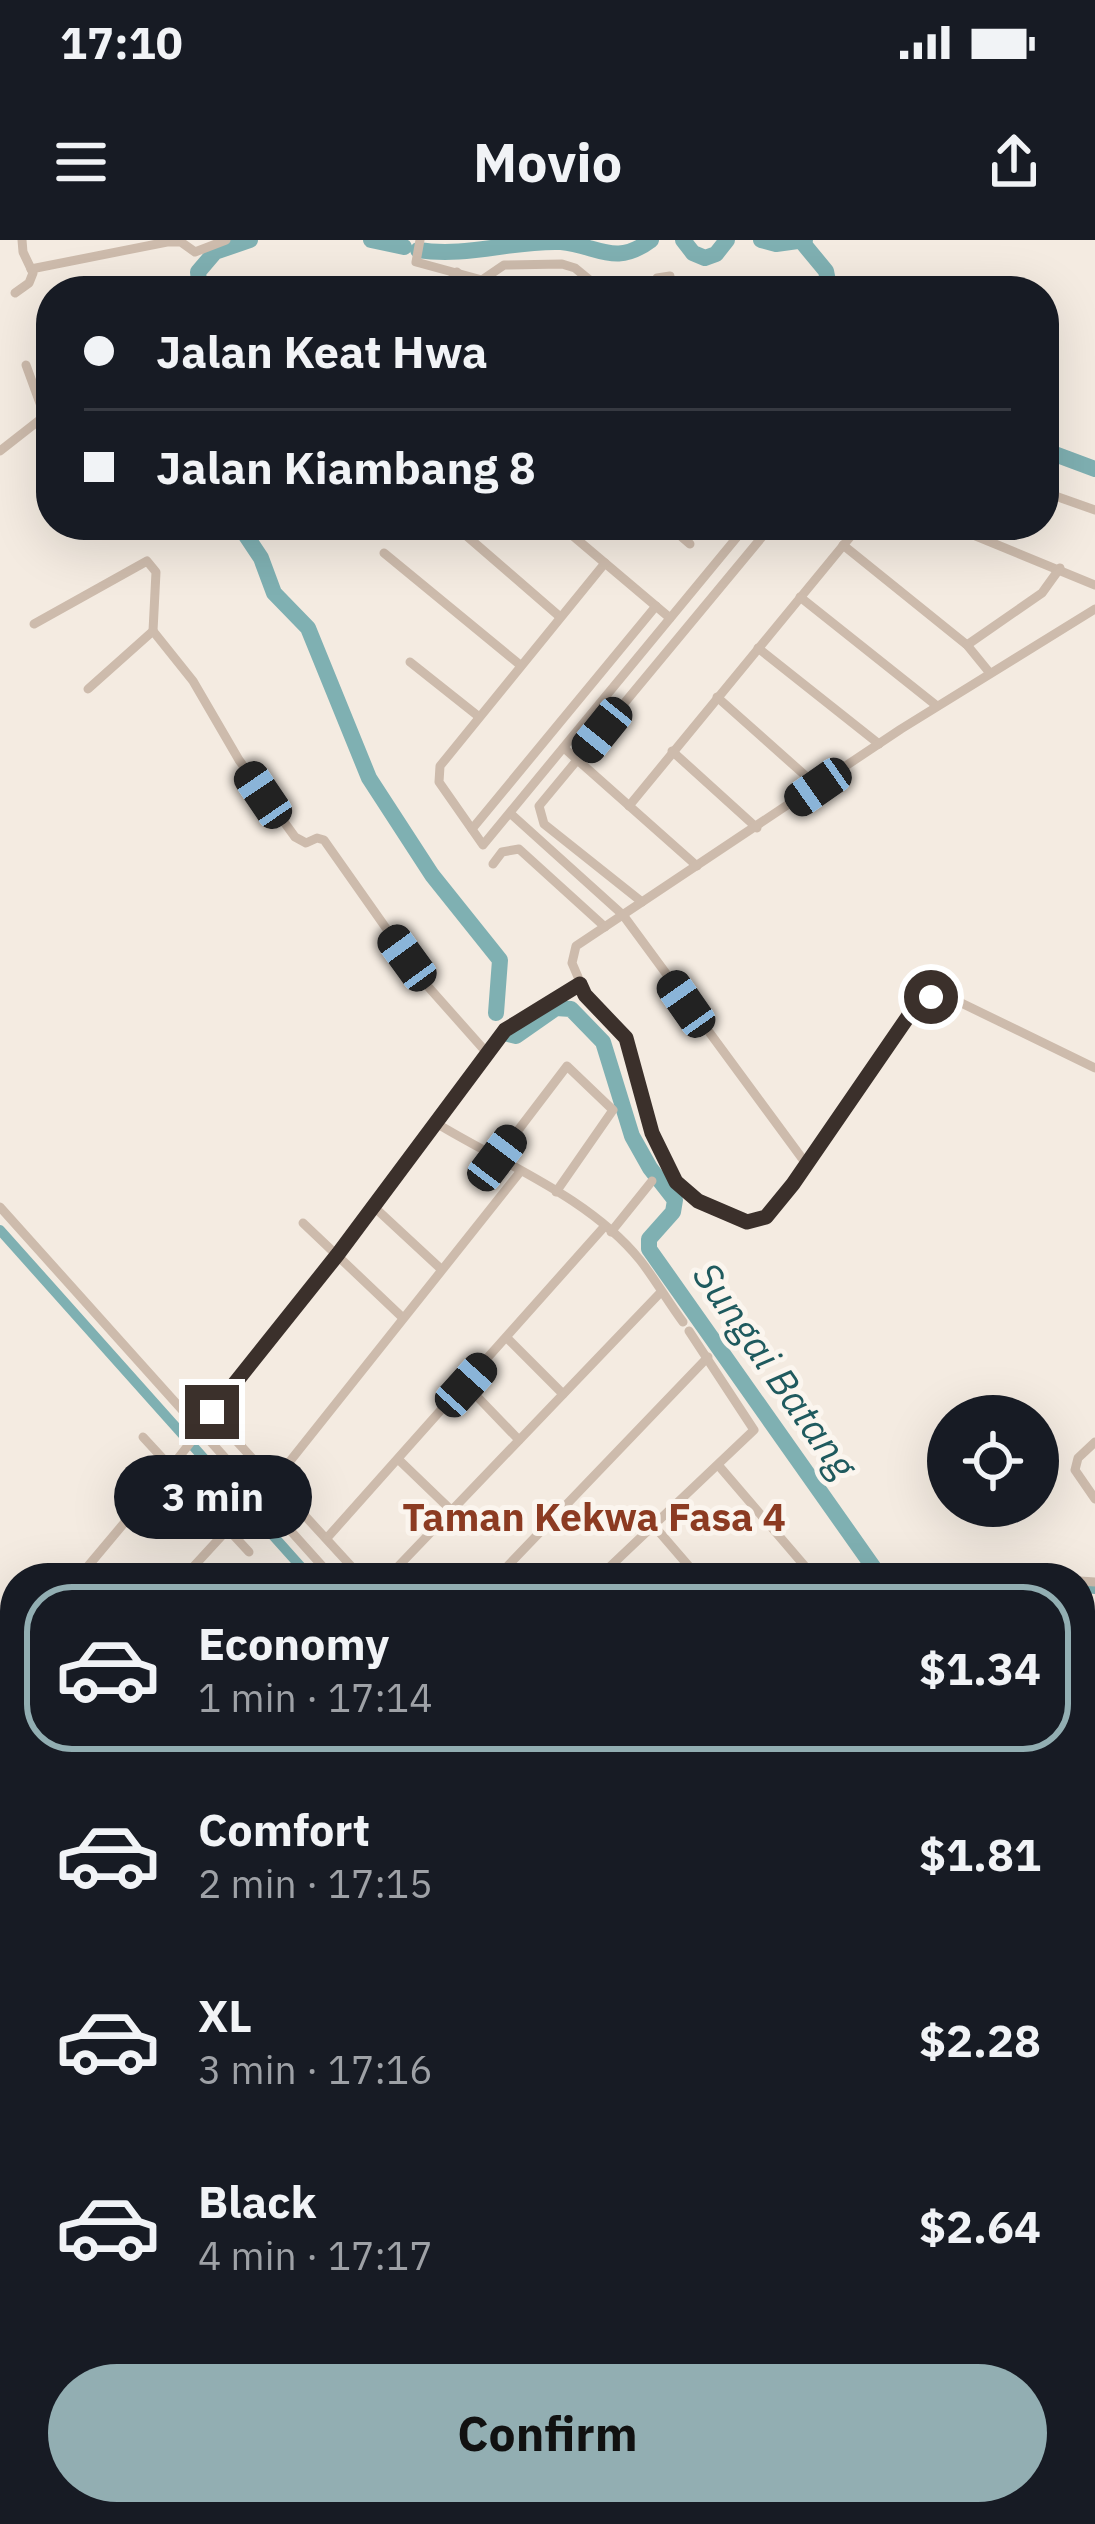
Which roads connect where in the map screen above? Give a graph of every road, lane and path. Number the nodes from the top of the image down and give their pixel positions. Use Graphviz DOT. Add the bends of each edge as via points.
graph roads {
  1 [pos="22,240"];
  2 [pos="226,240"];
  3 [pos="420,240"];
  4 [pos="31,269"];
  5 [pos="457,272"];
  6 [pos="454,276"];
  7 [pos="470,276"];
  8 [pos="488,276"];
  9 [pos="583,276"];
  10 [pos="15,293"];
  11 [pos="26,365"];
  12 [pos="36,387"];
  13 [pos="36,423"];
  14 [pos="0,451"];
  15 [pos="1059,497"];
  16 [pos="1095,510"];
  17 [pos="471,540"];
  18 [pos="578,540"];
  19 [pos="685,540"];
  20 [pos="735,540"];
  21 [pos="760,540"];
  22 [pos="847,540"];
  23 [pos="988,540"];
  24 [pos="690,544"];
  25 [pos="843,544"];
  26 [pos="383,553"];
  27 [pos="605,563"];
  28 [pos="1060,568"];
  29 [pos="1095,585"];
  30 [pos="800,597"];
  31 [pos="656,607"];
  32 [pos="1095,609"];
  33 [pos="560,616"];
  34 [pos="670,618"];
  35 [pos="34,624"];
  36 [pos="153,631"];
  37 [pos="967,645"];
  38 [pos="758,648"];
  39 [pos="410,662"];
  40 [pos="519,664"];
  41 [pos="989,672"];
  42 [pos="88,689"];
  43 [pos="717,697"];
  44 [pos="937,706"];
  45 [pos="478,716"];
  46 [pos="879,744"];
  47 [pos="564,748"];
  48 [pos="672,751"];
  49 [pos="577,761"];
  50 [pos="818,787"];
  51 [pos="629,806"];
  52 [pos="511,814"];
  53 [pos="757,828"];
  54 [pos="472,829"];
  55 [pos="533,837"];
  56 [pos="519,850"];
  57 [pos="493,864"];
  58 [pos="697,866"];
  59 [pos="568,867"];
  60 [pos="556,880"];
  61 [pos="642,902"];
  62 [pos="623,915"];
  63 [pos="605,927"];
  64 [pos="580,984"];
  65 [pos="487,1052"];
  66 [pos="1095,1068"];
  67 [pos="436,1123"];
  68 [pos="497,1158"];
  69 [pos="807,1165"];
  70 [pos="520,1172"];
  71 [pos="652,1181"];
  72 [pos="556,1192"];
  73 [pos="373,1206"];
  74 [pos="0,1207"];
  75 [pos="303,1223"];
  76 [pos="608,1230"];
  77 [pos="338,1254"];
  78 [pos="441,1269"];
  79 [pos="661,1292"];
  80 [pos="403,1318"];
  81 [pos="507,1338"];
  82 [pos="708,1357"];
  83 [pos="466,1385"];
  84 [pos="186,1386"];
  85 [pos="563,1394"];
  86 [pos="212,1412"];
  87 [pos="200,1429"];
  88 [pos="143,1437"];
  89 [pos="519,1440"];
  90 [pos="1095,1442"];
  91 [pos="399,1460"];
  92 [pos="172,1466"];
  93 [pos="719,1466"];
  94 [pos="275,1480"];
  95 [pos="1095,1499"];
  96 [pos="452,1510"];
  97 [pos="655,1527"];
  98 [pos="228,1529"];
  99 [pos="327,1538"];
  100 [pos="249,1552"];
  101 [pos="91,1563"];
  102 [pos="197,1563"];
  103 [pos="320,1563"];
  104 [pos="349,1563"];
  105 [pos="402,1563"];
  106 [pos="510,1563"];
  107 [pos="615,1563"];
  108 [pos="685,1563"];
  109 [pos="802,1563"];
  1 -- 4 [label="street"];
  2 -- 4 [label="street" via="195,252 167,242"];
  3 -- 5 [label="street" via="416,262"];
  4 -- 10 [label="street" via="29,283"];
  5 -- 6 [label="street"];
  5 -- 7 [label="street"];
  8 -- 9 [label="street" via="504,266 569,265"];
  11 -- 12 [label="street"];
  13 -- 14 [label="street"];
  15 -- 16 [label="street"];
  17 -- 33 [label="street"];
  18 -- 27 [label="street"];
  19 -- 24 [label="street"];
  20 -- 34 [label="street"];
  21 -- 49 [label="street"];
  22 -- 25 [label="street"];
  23 -- 28 [label="street"];
  25 -- 30 [label="street"];
  25 -- 37 [label="street"];
  26 -- 40 [label="street"];
  27 -- 31 [label="street"];
  27 -- 33 [label="street"];
  28 -- 29 [label="street"];
  28 -- 37 [label="street" via="1042,593"];
  30 -- 38 [label="street"];
  30 -- 44 [label="street"];
  31 -- 34 [label="street"];
  31 -- 54 [label="street"];
  32 -- 41 [label="street"];
  33 -- 40 [label="street"];
  34 -- 47 [label="street"];
  35 -- 36 [label="street" via="147,561 156,572"];
  36 -- 42 [label="street"];
  36 -- 65 [label="street" via="295,837 324,840 424,982"];
  37 -- 41 [label="street"];
  38 -- 43 [label="street"];
  38 -- 46 [label="street"];
  39 -- 45 [label="street"];
  40 -- 45 [label="street"];
  41 -- 44 [label="street"];
  43 -- 48 [label="street"];
  43 -- 50 [label="street"];
  44 -- 46 [label="street"];
  45 -- 54 [label="street" via="438,777"];
  46 -- 50 [label="street"];
  47 -- 49 [label="street"];
  47 -- 52 [label="street"];
  48 -- 51 [label="street"];
  48 -- 53 [label="street"];
  49 -- 51 [label="street"];
  49 -- 61 [label="street" via="539,806 540,818"];
  50 -- 53 [label="street"];
  51 -- 58 [label="street"];
  52 -- 54 [label="street" via="483,844"];
  52 -- 55 [label="street"];
  53 -- 58 [label="street"];
  55 -- 56 [label="street"];
  55 -- 59 [label="street"];
  56 -- 57 [label="street" via="502,852"];
  56 -- 60 [label="street"];
  58 -- 61 [label="street"];
  59 -- 60 [label="street"];
  59 -- 62 [label="street"];
  60 -- 63 [label="street"];
  61 -- 62 [label="street"];
  62 -- 63 [label="street"];
  62 -- 69 [label="street"];
  63 -- 64 [label="street" via="572,954"];
  64 -- 65 [label="street" via="505,1030"];
  64 -- 69 [label="street" via="626,1038 652,1133 686,1194 757,1222"];
  65 -- 67 [label="street"];
  66 -- 69 [label="street" via="949,997 931,997 914,1008"];
  67 -- 68 [label="street"];
  67 -- 73 [label="street"];
  68 -- 70 [label="street"];
  68 -- 72 [label="street" via="567,1066 610,1104 612,1117"];
  70 -- 72 [label="street"];
  70 -- 78 [label="street"];
  71 -- 76 [label="street"];
  72 -- 76 [label="street"];
  73 -- 77 [label="street"];
  73 -- 78 [label="street"];
  74 -- 87 [label="street"];
  75 -- 77 [label="street"];
  76 -- 79 [label="street"];
  76 -- 81 [label="street"];
  77 -- 80 [label="street"];
  77 -- 86 [label="street"];
  78 -- 80 [label="street"];
  79 -- 82 [label="street"];
  79 -- 85 [label="street"];
  80 -- 94 [label="street"];
  81 -- 83 [label="street"];
  81 -- 85 [label="street"];
  82 -- 93 [label="street" via="754,1430"];
  82 -- 106 [label="street"];
  83 -- 89 [label="street"];
  83 -- 91 [label="street"];
  84 -- 86 [label="street"];
  85 -- 89 [label="street"];
  86 -- 87 [label="street"];
  86 -- 94 [label="street"];
  87 -- 92 [label="street"];
  87 -- 103 [label="street"];
  88 -- 92 [label="street"];
  89 -- 96 [label="street"];
  90 -- 95 [label="street" via="1075,1470"];
  91 -- 96 [label="street"];
  91 -- 99 [label="street"];
  92 -- 98 [label="street"];
  92 -- 101 [label="street"];
  93 -- 97 [label="street"];
  93 -- 109 [label="street"];
  94 -- 99 [label="street"];
  96 -- 105 [label="street"];
  97 -- 107 [label="street"];
  97 -- 108 [label="street"];
  98 -- 100 [label="street"];
  98 -- 102 [label="street"];
  99 -- 104 [label="street"];
}
